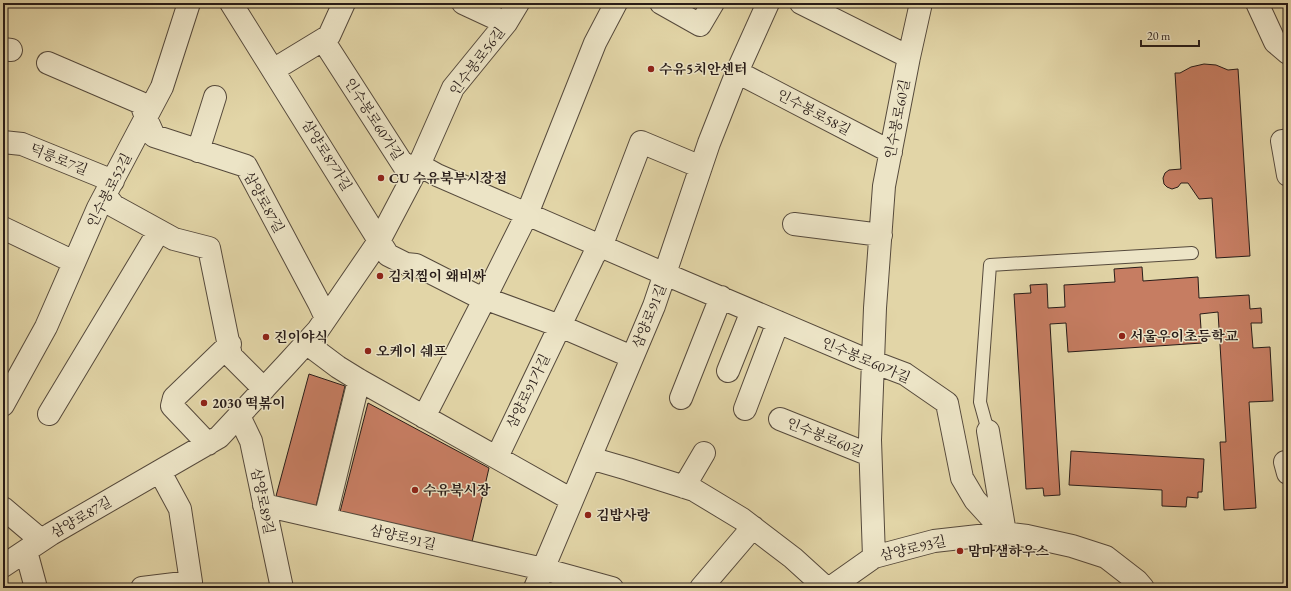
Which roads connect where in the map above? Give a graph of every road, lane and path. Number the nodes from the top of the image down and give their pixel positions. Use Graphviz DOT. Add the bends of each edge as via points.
graph roads {
  1 [pos="189,3"];
  2 [pos="231,3"];
  3 [pos="344,3"];
  4 [pos="463,3"];
  5 [pos="518,3"];
  6 [pos="616,3"];
  7 [pos="661,3"];
  8 [pos="713,3"];
  9 [pos="768,3"];
  10 [pos="802,3"];
  11 [pos="921,3"];
  12 [pos="1257,3"];
  13 [pos="506,23"];
  14 [pos="323,40"];
  15 [pos="1288,53"];
  16 [pos="909,57"];
  17 [pos="48,63"];
  18 [pos="273,70"];
  19 [pos="737,72"];
  20 [pos="215,96"];
  21 [pos="146,118"];
  22 [pos="1288,140"];
  23 [pos="3,142"];
  24 [pos="198,151"];
  25 [pos="891,152"];
  26 [pos="419,164"];
  27 [pos="702,167"];
  28 [pos="1288,175"];
  29 [pos="109,188"];
  30 [pos="527,214"];
  31 [pos="794,224"];
  32 [pos="3,228"];
  33 [pos="159,231"];
  34 [pos="881,235"];
  35 [pos="380,241"];
  36 [pos="601,246"];
  37 [pos="1192,253"];
  38 [pos="74,262"];
  39 [pos="665,274"];
  40 [pos="721,297"];
  41 [pos="485,298"];
  42 [pos="752,311"];
  43 [pos="326,318"];
  44 [pos="778,322"];
  45 [pos="560,326"];
  46 [pos="306,343"];
  47 [pos="230,344"];
  48 [pos="632,357"];
  49 [pos="873,361"];
  50 [pos="728,371"];
  51 [pos="359,380"];
  52 [pos="264,389"];
  53 [pos="681,398"];
  54 [pos="3,405"];
  55 [pos="745,409"];
  56 [pos="49,414"];
  57 [pos="238,416"];
  58 [pos="424,416"];
  59 [pos="780,419"];
  60 [pos="988,431"];
  61 [pos="208,444"];
  62 [pos="704,453"];
  63 [pos="870,455"];
  64 [pos="497,457"];
  65 [pos="590,458"];
  66 [pos="160,472"];
  67 [pos="684,487"];
  68 [pos="572,500"];
  69 [pos="264,505"];
  70 [pos="3,508"];
  71 [pos="325,519"];
  72 [pos="753,527"];
  73 [pos="1005,533"];
  74 [pos="34,545"];
  75 [pos="874,557"];
  76 [pos="3,566"];
  77 [pos="539,579"];
  78 [pos="1145,586"];
  79 [pos="602,587"];
  80 [pos="36,588"];
  81 [pos="142,588"];
  82 [pos="282,588"];
  83 [pos="701,588"];
  84 [pos="826,588"];
  85 [pos="830,588"];
  1 -- 21 [label="street, 인수봉로52길" via="162,87"];
  2 -- 18 [label="street, 삼양로87가길"];
  3 -- 14 [label="street" via="329,36"];
  4 -- 13 [label="street"];
  5 -- 13 [label="street, 인수봉로56길"];
  6 -- 30 [label="street" via="595,43"];
  7 -- 8 [label="street" via="700,25"];
  9 -- 19 [label="street"];
  10 -- 16 [label="street"];
  11 -- 16 [label="street, 인수봉로60길"];
  12 -- 15 [label="street" via="1276,42"];
  13 -- 26 [label="street, 인수봉로56길" via="453,88"];
  14 -- 18 [label="street"];
  14 -- 26 [label="street, 인수봉로60가길" via="404,166"];
  16 -- 25 [label="street, 인수봉로60길"];
  17 -- 21 [label="street" via="141,103"];
  18 -- 35 [label="street, 삼양로87가길"];
  19 -- 25 [label="street, 인수봉로58길"];
  19 -- 27 [label="street"];
  20 -- 24 [label="street"];
  21 -- 24 [label="street, 삼양로87길" via="154,136"];
  21 -- 29 [label="street, 인수봉로52길"];
  22 -- 28 [label="street" via="1282,141"];
  23 -- 29 [label="street, 덕릉로7길" via="22,144"];
  24 -- 43 [label="street, 삼양로87길" via="246,166"];
  25 -- 34 [label="street, 인수봉로60길" via="884,186"];
  26 -- 30 [label="street, 인수봉로60가길" via="437,175"];
  26 -- 35 [label="street, 삼양로87길"];
  27 -- 36 [label="street" via="641,142"];
  27 -- 39 [label="street"];
  29 -- 33 [label="street" via="114,206"];
  29 -- 38 [label="street, 인수봉로52길"];
  30 -- 36 [label="street, 인수봉로60가길"];
  30 -- 41 [label="street"];
  31 -- 34 [label="street"];
  32 -- 38 [label="street"];
  33 -- 47 [label="street" via="174,239 209,248"];
  33 -- 56 [label="street"];
  34 -- 49 [label="street, 인수봉로60길"];
  35 -- 41 [label="street, 삼양로91길" via="388,255 406,264 416,265"];
  35 -- 43 [label="street, 삼양로87길"];
  36 -- 39 [label="street, 인수봉로60가길"];
  36 -- 45 [label="street" via="594,255"];
  37 -- 60 [label="lane" via="990,265 980,402"];
  38 -- 54 [label="street, 인수봉로52길" via="46,327"];
  39 -- 40 [label="street, 인수봉로60가길"];
  39 -- 48 [label="street, 삼양로91길"];
  40 -- 42 [label="street, 인수봉로60가길"];
  40 -- 53 [label="street"];
  41 -- 45 [label="street, 삼양로91길"];
  41 -- 58 [label="street"];
  42 -- 44 [label="street, 인수봉로60가길"];
  42 -- 50 [label="street"];
  43 -- 46 [label="street, 삼양로87길"];
  44 -- 49 [label="street, 인수봉로60가길"];
  44 -- 55 [label="street"];
  45 -- 48 [label="street, 삼양로91길"];
  45 -- 64 [label="street, 삼양로91가길"];
  46 -- 51 [label="street"];
  46 -- 52 [label="street, 삼양로87길"];
  47 -- 52 [label="street" via="231,356"];
  47 -- 61 [label="street" via="174,398 172,406"];
  48 -- 65 [label="street, 삼양로91길"];
  49 -- 63 [label="street, 인수봉로60길"];
  49 -- 73 [label="street, 인수봉로60가길" via="905,374 947,403 962,478 975,500"];
  51 -- 58 [label="street"];
  51 -- 71 [label="street"];
  52 -- 57 [label="street, 삼양로87길"];
  57 -- 61 [label="street, 삼양로87길" via="219,437"];
  57 -- 69 [label="street, 삼양로89길" via="251,441"];
  58 -- 64 [label="street"];
  59 -- 63 [label="street, 인수봉로60길"];
  60 -- 73 [label="street"];
  61 -- 66 [label="street, 삼양로87길"];
  62 -- 67 [label="street"];
  63 -- 75 [label="street, 인수봉로60길"];
  64 -- 68 [label="street"];
  65 -- 67 [label="street"];
  65 -- 68 [label="street, 삼양로91길"];
  66 -- 74 [label="street, 삼양로87길"];
  66 -- 81 [label="street" via="180,509 191,582"];
  67 -- 72 [label="street" via="694,490"];
  68 -- 77 [label="street, 삼양로91길"];
  69 -- 71 [label="street, 삼양로91길"];
  69 -- 82 [label="street, 삼양로89길"];
  70 -- 74 [label="street"];
  71 -- 77 [label="street, 삼양로91길"];
  72 -- 83 [label="street"];
  72 -- 84 [label="street"];
  73 -- 75 [label="street, 삼양로93길" via="934,541"];
  73 -- 78 [label="street, 삼양로93길" via="1072,546 1106,557"];
  74 -- 76 [label="street, 삼양로87길"];
  74 -- 80 [label="street"];
  75 -- 85 [label="street, 삼양로93길"];
  77 -- 79 [label="street"];
}
